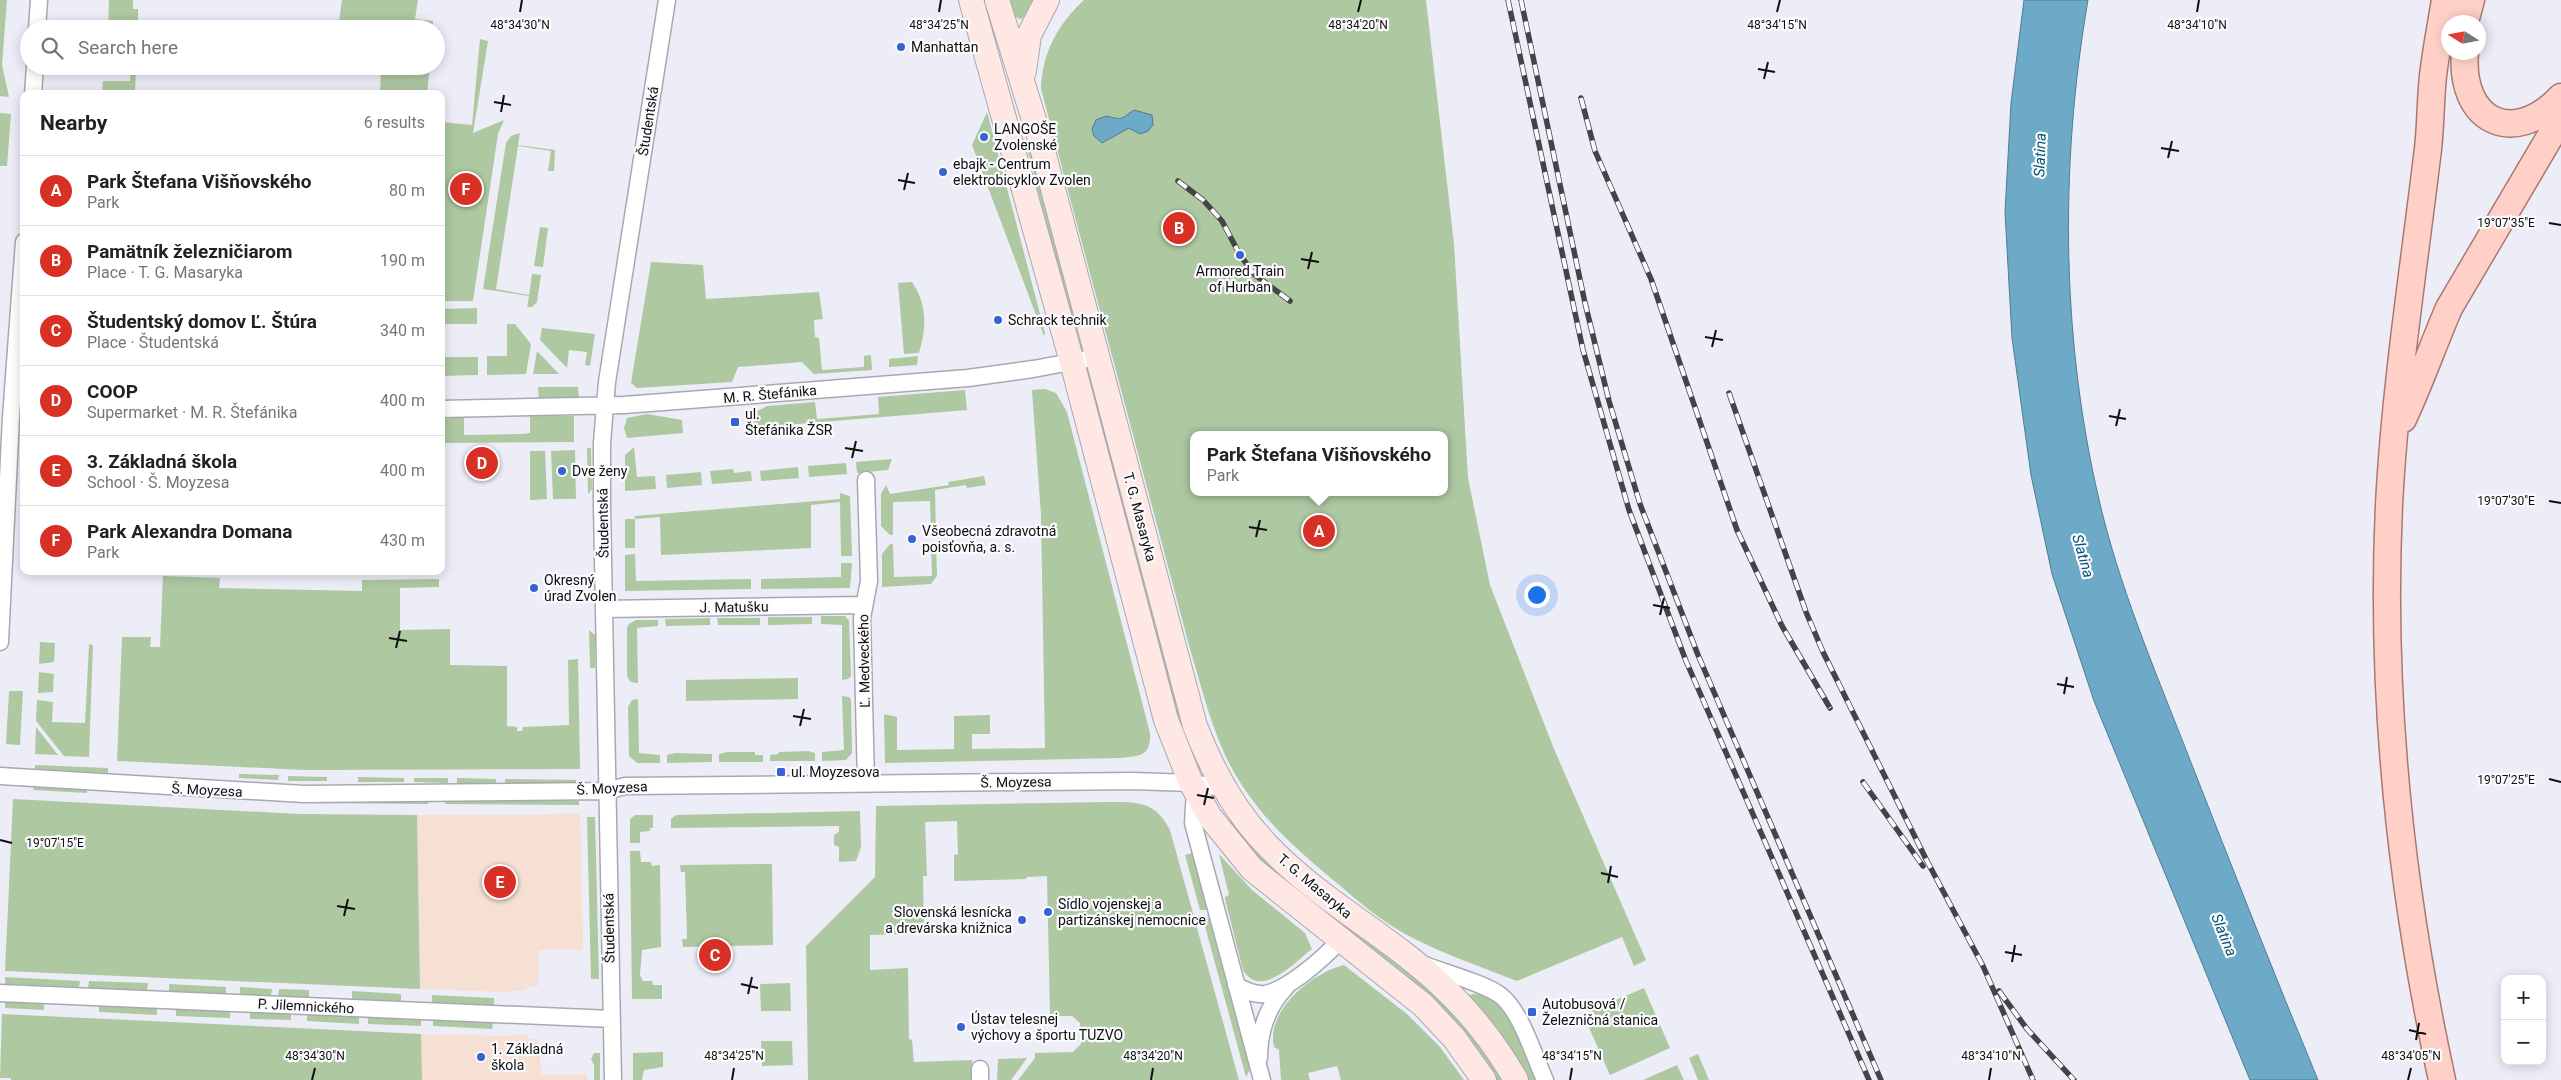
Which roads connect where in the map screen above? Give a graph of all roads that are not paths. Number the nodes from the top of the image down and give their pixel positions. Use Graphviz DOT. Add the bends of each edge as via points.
graph roads {
  1 [pos="39,0"];
  2 [pos="667,0"];
  3 [pos="971,0"];
  4 [pos="997,0"];
  5 [pos="1047,0"];
  6 [pos="2464,10"];
  7 [pos="38,20"];
  8 [pos="2454,60"];
  9 [pos="2465,60"];
  10 [pos="34,75"];
  11 [pos="1023,78"];
  12 [pos="33,90"];
  13 [pos="2561,97"];
  14 [pos="2561,118"];
  15 [pos="2428,149"];
  16 [pos="20,300"];
  17 [pos="1098,357"];
  18 [pos="1072,362"];
  19 [pos="604,406"];
  20 [pos="445,409"];
  21 [pos="12,417"];
  22 [pos="2394,438"];
  23 [pos="866,480"];
  24 [pos="864,605"];
  25 [pos="604,610"];
  26 [pos="0,642"];
  27 [pos="0,776"];
  28 [pos="866,783"];
  29 [pos="1193,787"];
  30 [pos="1223,788"];
  31 [pos="606,790"];
  32 [pos="1340,940"];
  33 [pos="1407,958"];
  34 [pos="1296,977"];
  35 [pos="1236,985"];
  36 [pos="0,993"];
  37 [pos="612,1019"];
  38 [pos="1260,1076"];
  39 [pos="613,1080"];
  40 [pos="1484,1080"];
  41 [pos="1516,1080"];
  42 [pos="1545,1080"];
  43 [pos="2442,1080"];
  1 -- 7 [label="street"];
  2 -- 19 [label="street, Študentská"];
  3 -- 18 [label="street, T. G. Masaryka"];
  4 -- 11 [label="street, T. G. Masaryka"];
  5 -- 11 [label="street" via="1029,35"];
  6 -- 15 [label="main road" via="2433,76"];
  8 -- 15 [label="main road"];
  9 -- 13 [label="main road" via="2464,77 2468,90 2482,113 2491,120 2503,123 2526,121 2551,108"];
  10 -- 12 [label="street"];
  11 -- 17 [label="street, T. G. Masaryka"];
  14 -- 22 [label="main road" via="2449,308 2423,377"];
  15 -- 22 [label="main road"];
  16 -- 21 [label="street"];
  17 -- 18 [label="street, M. R. Štefánika"];
  17 -- 30 [label="street, T. G. Masaryka" via="1195,726"];
  18 -- 19 [label="street, M. R. Štefánika" via="968,378"];
  18 -- 29 [label="street, T. G. Masaryka" via="1166,720"];
  19 -- 20 [label="street, M. R. Štefánika"];
  19 -- 25 [label="street, Študentská"];
  21 -- 26 [label="street"];
  22 -- 43 [label="main road" via="2388,578 2393,750 2400,832 2418,961"];
  23 -- 24 [label="street, Ľ. Medveckého" via="869,581"];
  24 -- 25 [label="street, J. Matušku"];
  24 -- 28 [label="street, Ľ. Medveckého"];
  25 -- 31 [label="street, Študentská"];
  27 -- 31 [label="street, Š. Moyzesa" via="304,794"];
  28 -- 29 [label="street, Š. Moyzesa" via="1132,781"];
  28 -- 31 [label="street, Š. Moyzesa" via="625,786"];
  29 -- 30 [label="street, Š. Moyzesa"];
  29 -- 32 [label="street, T. G. Masaryka" via="1210,816 1252,869"];
  29 -- 35 [label="street, T. G. Masaryka" via="1193,823"];
  30 -- 33 [label="street, T. G. Masaryka" via="1253,830 1283,861"];
  31 -- 37 [label="street, Študentská"];
  32 -- 34 [label="street, T. G. Masaryka"];
  32 -- 40 [label="street, T. G. Masaryka" via="1423,1004 1454,1038"];
  33 -- 41 [label="street, T. G. Masaryka" via="1441,985 1478,1025"];
  33 -- 42 [label="street, T. G. Masaryka" via="1499,995 1510,1005 1520,1023"];
  34 -- 35 [label="street, T. G. Masaryka" via="1278,990 1265,994 1245,991"];
  34 -- 38 [label="street, T. G. Masaryka" via="1268,1009 1259,1045"];
  35 -- 38 [label="street, T. G. Masaryka"];
  36 -- 37 [label="street, P. Jilemnického"];
  37 -- 39 [label="street, Študentská"];
}
